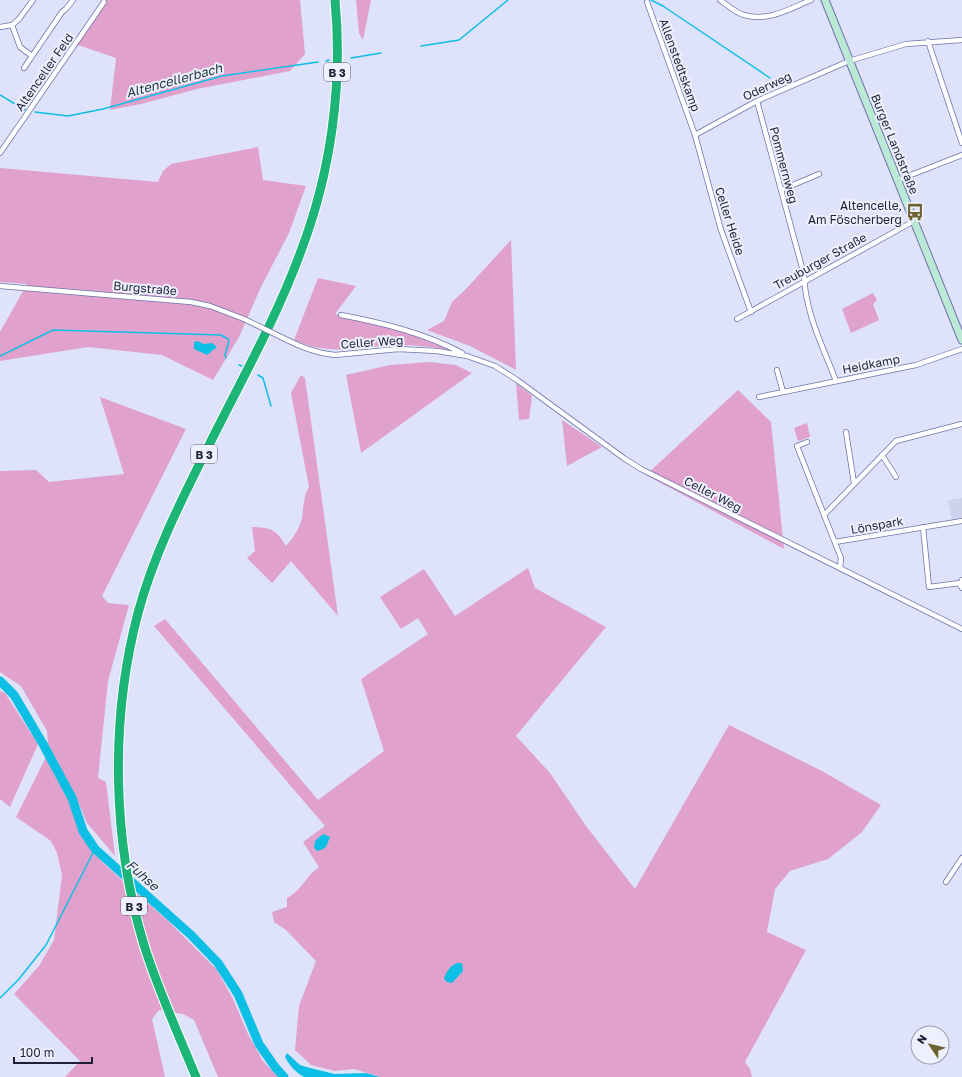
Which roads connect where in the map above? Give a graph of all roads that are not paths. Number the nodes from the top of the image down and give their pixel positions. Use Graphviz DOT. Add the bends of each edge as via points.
graph roads {
  1 [pos="33,0"];
  2 [pos="73,0"];
  3 [pos="335,0"];
  4 [pos="720,0"];
  5 [pos="811,0"];
  6 [pos="825,0"];
  7 [pos="104,2"];
  8 [pos="647,2"];
  9 [pos="12,25"];
  10 [pos="0,27"];
  11 [pos="962,40"];
  12 [pos="928,41"];
  13 [pos="32,56"];
  14 [pos="849,61"];
  15 [pos="24,68"];
  16 [pos="756,101"];
  17 [pos="695,135"];
  18 [pos="962,143"];
  19 [pos="0,153"];
  20 [pos="962,155"];
  21 [pos="819,174"];
  22 [pos="898,180"];
  23 [pos="781,190"];
  24 [pos="914,221"];
  25 [pos="804,281"];
  26 [pos="0,286"];
  27 [pos="751,312"];
  28 [pos="341,315"];
  29 [pos="736,319"];
  30 [pos="281,337"];
  31 [pos="962,340"];
  32 [pos="962,349"];
  33 [pos="467,356"];
  34 [pos="777,370"];
  35 [pos="836,381"];
  36 [pos="782,392"];
  37 [pos="759,397"];
  38 [pos="962,424"];
  39 [pos="846,432"];
  40 [pos="807,442"];
  41 [pos="882,455"];
  42 [pos="896,478"];
  43 [pos="854,483"];
  44 [pos="824,515"];
  45 [pos="960,521"];
  46 [pos="923,527"];
  47 [pos="835,542"];
  48 [pos="840,568"];
  49 [pos="961,584"];
  50 [pos="962,629"];
  51 [pos="962,858"];
  52 [pos="946,882"];
  53 [pos="196,1077"];
  1 -- 9 [label="street" via="20,19"];
  2 -- 13 [label="street"];
  3 -- 53 [label="highway, B 3" via="335,109 327,163 318,200 302,250 284,293 176,513 146,586 133,634 124,686 119,776 123,840 135,911 154,974"];
  4 -- 5 [label="street" via="743,15 763,18"];
  6 -- 14 [label="street, Burger Landstraße"];
  7 -- 19 [label="street, Altenceller Feld"];
  8 -- 17 [label="street, Allenstedtskamp"];
  9 -- 10 [label="street"];
  9 -- 13 [label="street" via="20,47"];
  11 -- 12 [label="street, Oderweg"];
  12 -- 14 [label="street, Oderweg" via="888,48"];
  12 -- 18 [label="street"];
  13 -- 15 [label="street"];
  14 -- 16 [label="street, Oderweg"];
  14 -- 22 [label="street, Burger Landstraße"];
  16 -- 17 [label="street, Oderweg"];
  16 -- 23 [label="street, Pommernweg"];
  17 -- 27 [label="street, Celler Heide" via="721,230"];
  20 -- 22 [label="street"];
  21 -- 23 [label="street"];
  22 -- 24 [label="street, Burger Landstraße"];
  23 -- 25 [label="street, Pommernweg"];
  24 -- 25 [label="street, Treuburger Straße"];
  24 -- 31 [label="street, Burger Landstraße"];
  25 -- 27 [label="street, Treuburger Straße"];
  25 -- 35 [label="street, Pommernweg" via="814,325"];
  26 -- 30 [label="street, Burgstraße, bridge" via="191,302 244,319"];
  27 -- 29 [label="street, Treuburger Straße"];
  28 -- 33 [label="street, Celler Weg" via="406,330 438,341"];
  30 -- 33 [label="street, Celler Weg" via="312,351 335,355 404,349"];
  32 -- 35 [label="street, Heidkamp" via="916,365"];
  33 -- 48 [label="street, Celler Weg" via="495,366 517,380 642,469"];
  34 -- 36 [label="street"];
  35 -- 36 [label="street, Heidkamp"];
  36 -- 37 [label="street, Heidkamp"];
  38 -- 41 [label="street" via="896,441"];
  39 -- 43 [label="street"];
  40 -- 44 [label="street, Lönspark" via="797,446"];
  41 -- 42 [label="street"];
  41 -- 43 [label="street"];
  43 -- 44 [label="street"];
  44 -- 47 [label="street, Lönspark"];
  45 -- 46 [label="street, Lönspark"];
  46 -- 47 [label="street, Lönspark"];
  46 -- 49 [label="street" via="928,587"];
  47 -- 48 [label="street, Lönspark" via="841,558"];
  48 -- 50 [label="street, Celler Weg"];
  51 -- 52 [label="street"];
}
